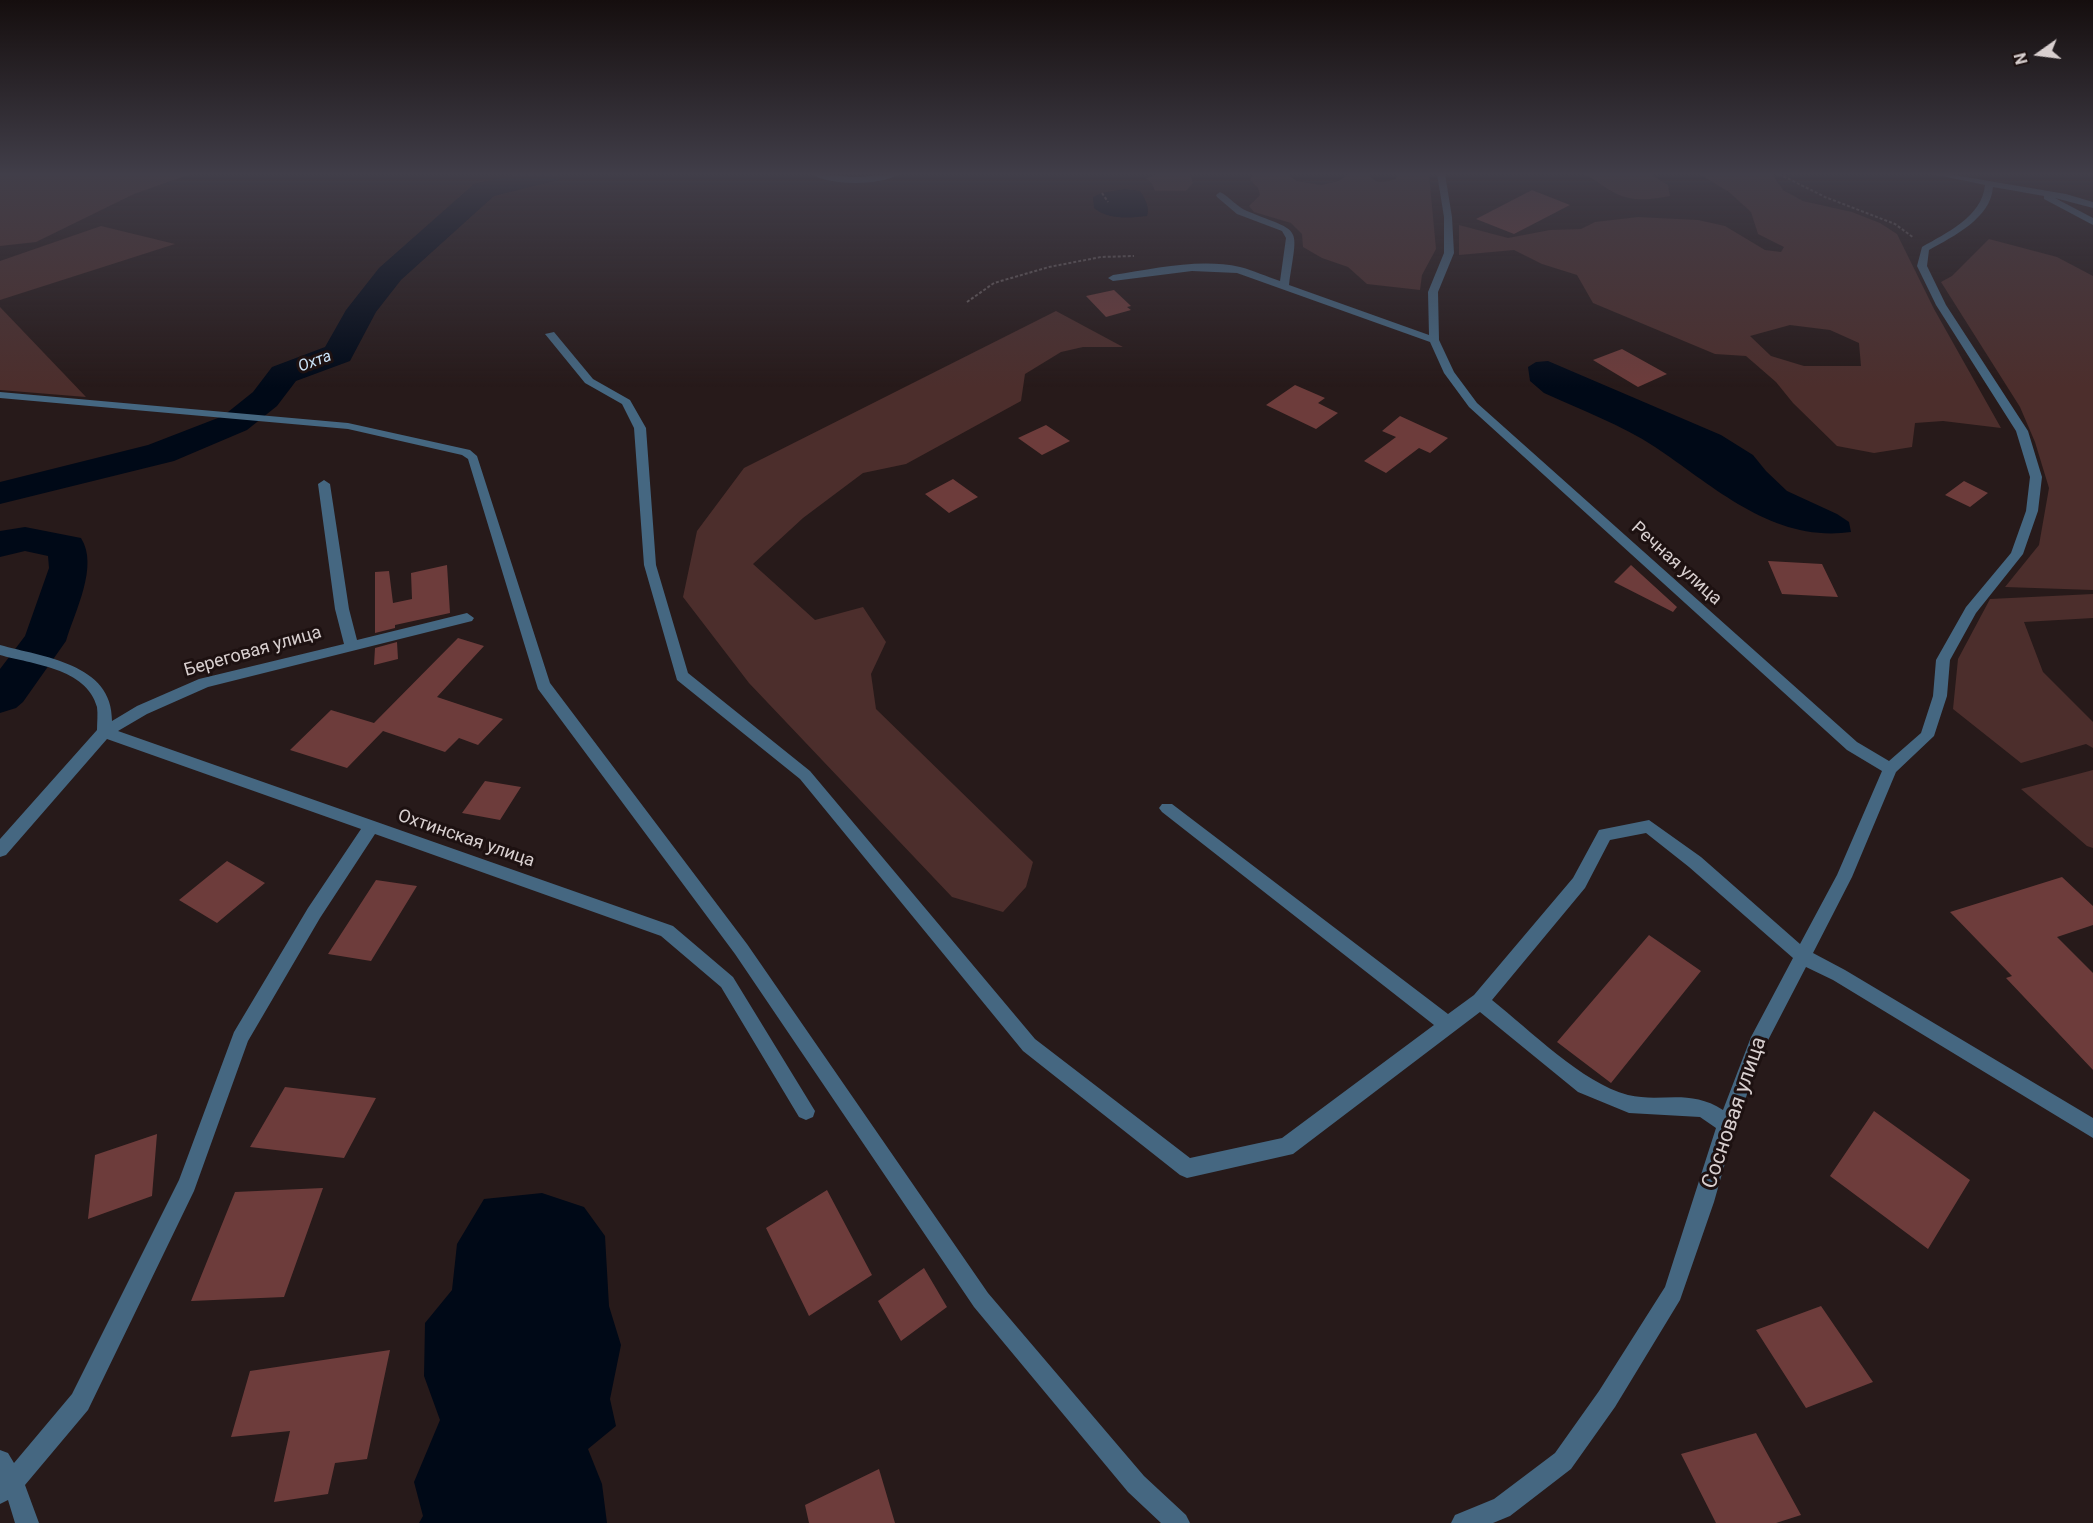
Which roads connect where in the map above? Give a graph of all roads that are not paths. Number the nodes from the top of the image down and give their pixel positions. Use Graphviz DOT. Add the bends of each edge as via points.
graph roads {
  1 [pos="1290,245"];
  2 [pos="1449,245"];
  3 [pos="1931,245"];
  4 [pos="1113,278"];
  5 [pos="1284,287"];
  6 [pos="550,334"];
  7 [pos="1434,340"];
  8 [pos="0,395"];
  9 [pos="324,484"];
  10 [pos="467,618"];
  11 [pos="351,645"];
  12 [pos="1,650"];
  13 [pos="104,732"];
  14 [pos="1890,769"];
  15 [pos="1167,808"];
  16 [pos="371,827"];
  17 [pos="0,850"];
  18 [pos="1802,956"];
  19 [pos="1480,1001"];
  20 [pos="1448,1025"];
  21 [pos="806,1111"];
  22 [pos="1727,1124"];
  23 [pos="2093,1129"];
  24 [pos="0,1461"];
  25 [pos="6,1487"];
  26 [pos="27,1523"];
  27 [pos="1178,1523"];
  28 [pos="1463,1523"];
  1 -- 5 [label="street"];
  2 -- 7 [label="street, Речная улица" via="1433,292"];
  3 -- 14 [label="street" via="1925,249 1922,266 1941,305 2022,430 2036,477 2032,511 2017,554 1971,610 1943,660 1940,696 1927,736"];
  4 -- 5 [label="street" via="1224,267"];
  5 -- 7 [label="street"];
  6 -- 20 [label="street" via="589,381 626,402 640,428 650,565 682,676 805,775 1029,1045 1187,1168 1286,1147"];
  7 -- 14 [label="street, Речная улица" via="1449,374 1473,405 1852,746"];
  8 -- 27 [label="street" via="348,426 455,448 473,458 543,685 741,949 981,1300 1136,1484"];
  9 -- 11 [label="street"];
  10 -- 11 [label="street, Береговая улица"];
  11 -- 13 [label="street, Береговая улица" via="204,683 142,710"];
  12 -- 13 [label="street" via="74,671 95,689 104,705"];
  13 -- 16 [label="street, Охтинская улица"];
  13 -- 17 [label="street, Береговая улица"];
  14 -- 18 [label="street" via="1844,877"];
  15 -- 20 [label="street"];
  16 -- 21 [label="street, Охтинская улица" via="667,931 727,982"];
  16 -- 25 [label="street" via="314,913 240,1038 187,1184 80,1402"];
  18 -- 19 [label="street" via="1649,826 1605,835 1579,883"];
  18 -- 22 [label="street, Сосновая улица" via="1757,1043"];
  18 -- 23 [label="street"];
  19 -- 20 [label="street"];
  19 -- 22 [label="street" via="1585,1086 1629,1104 1703,1108"];
  22 -- 28 [label="street, Сосновая улица" via="1673,1293 1607,1399 1563,1461 1502,1508"];
  24 -- 25 [label="street"];
  25 -- 26 [label="street"];
}
